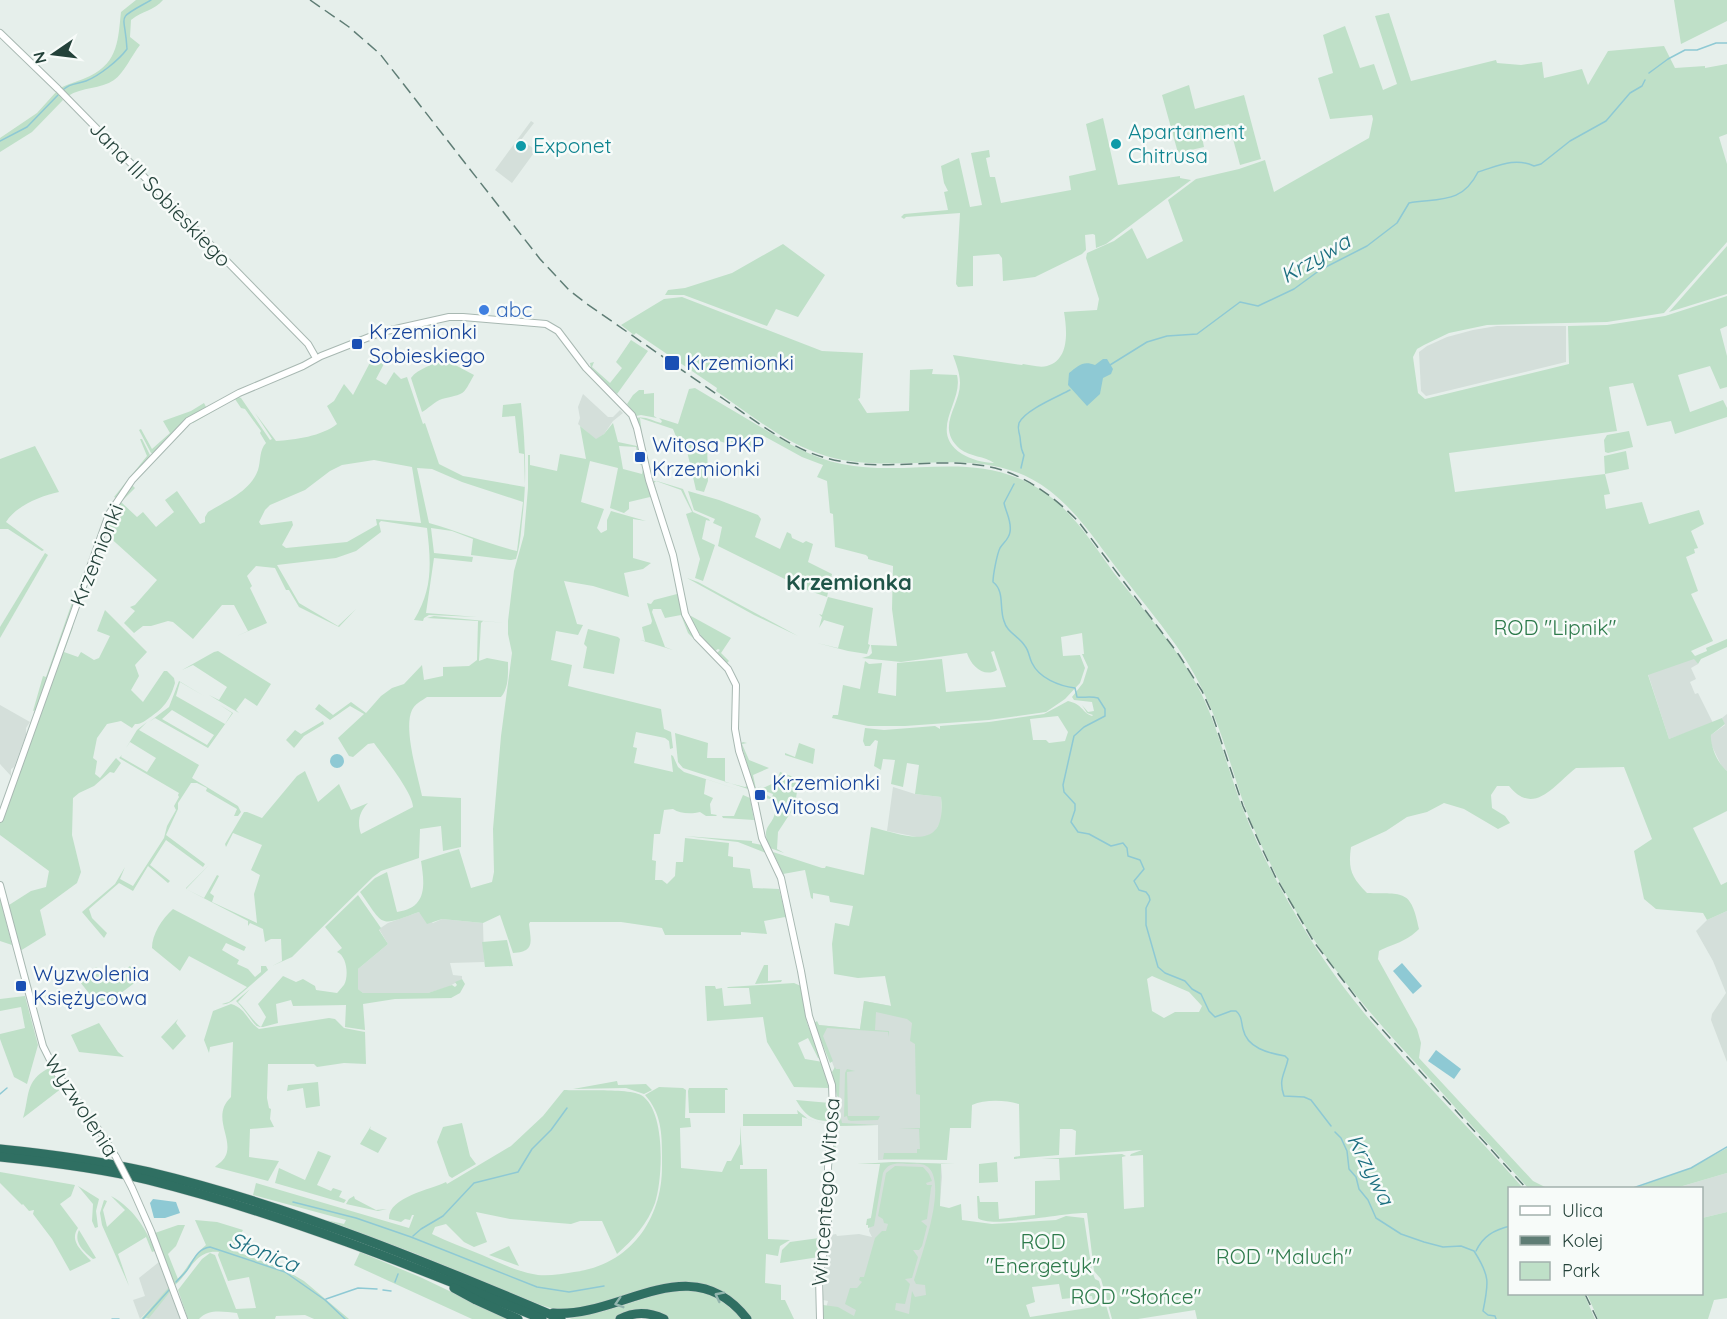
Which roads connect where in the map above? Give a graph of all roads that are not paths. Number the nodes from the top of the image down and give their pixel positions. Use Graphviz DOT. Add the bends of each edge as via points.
graph roads {
  1 [pos="0,33"];
  2 [pos="392,330"];
  3 [pos="316,358"];
  4 [pos="0,819"];
  5 [pos="0,885"];
  6 [pos="0,1149"];
  7 [pos="0,1157"];
  8 [pos="432,1274"];
  9 [pos="542,1315"];
  10 [pos="184,1319"];
  11 [pos="518,1319"];
  12 [pos="561,1319"];
  13 [pos="620,1319"];
  14 [pos="664,1319"];
  15 [pos="747,1319"];
  16 [pos="820,1319"];
  1 -- 3 [label="street, Jana III Sobieskiego" via="308,345"];
  2 -- 3 [label="street, Krzemionki"];
  2 -- 16 [label="street, Wincentego Witosa" via="456,317 551,326 634,421 673,555 685,614 697,637 728,669 735,685 739,751 759,829 781,878 810,1022 832,1085 828,1222 819,1278"];
  3 -- 4 [label="street, Krzemionki" via="188,421 145,464 118,499 103,529"];
  5 -- 10 [label="street, Wyzwolenia, bridge" via="43,1046 56,1072 116,1157 151,1231"];
  6 -- 9 [label="highway" via="148,1172 284,1211 372,1242"];
  7 -- 8 [label="highway" via="147,1179 306,1227"];
  8 -- 9 [label="highway"];
  8 -- 11 [label="highway"];
  9 -- 12 [label="highway"];
  15 -- 9 [label="highway, one-way" via="720,1296 681,1287 580,1314"];
  13 -- 14 [label="highway" via="643,1312"];
}
